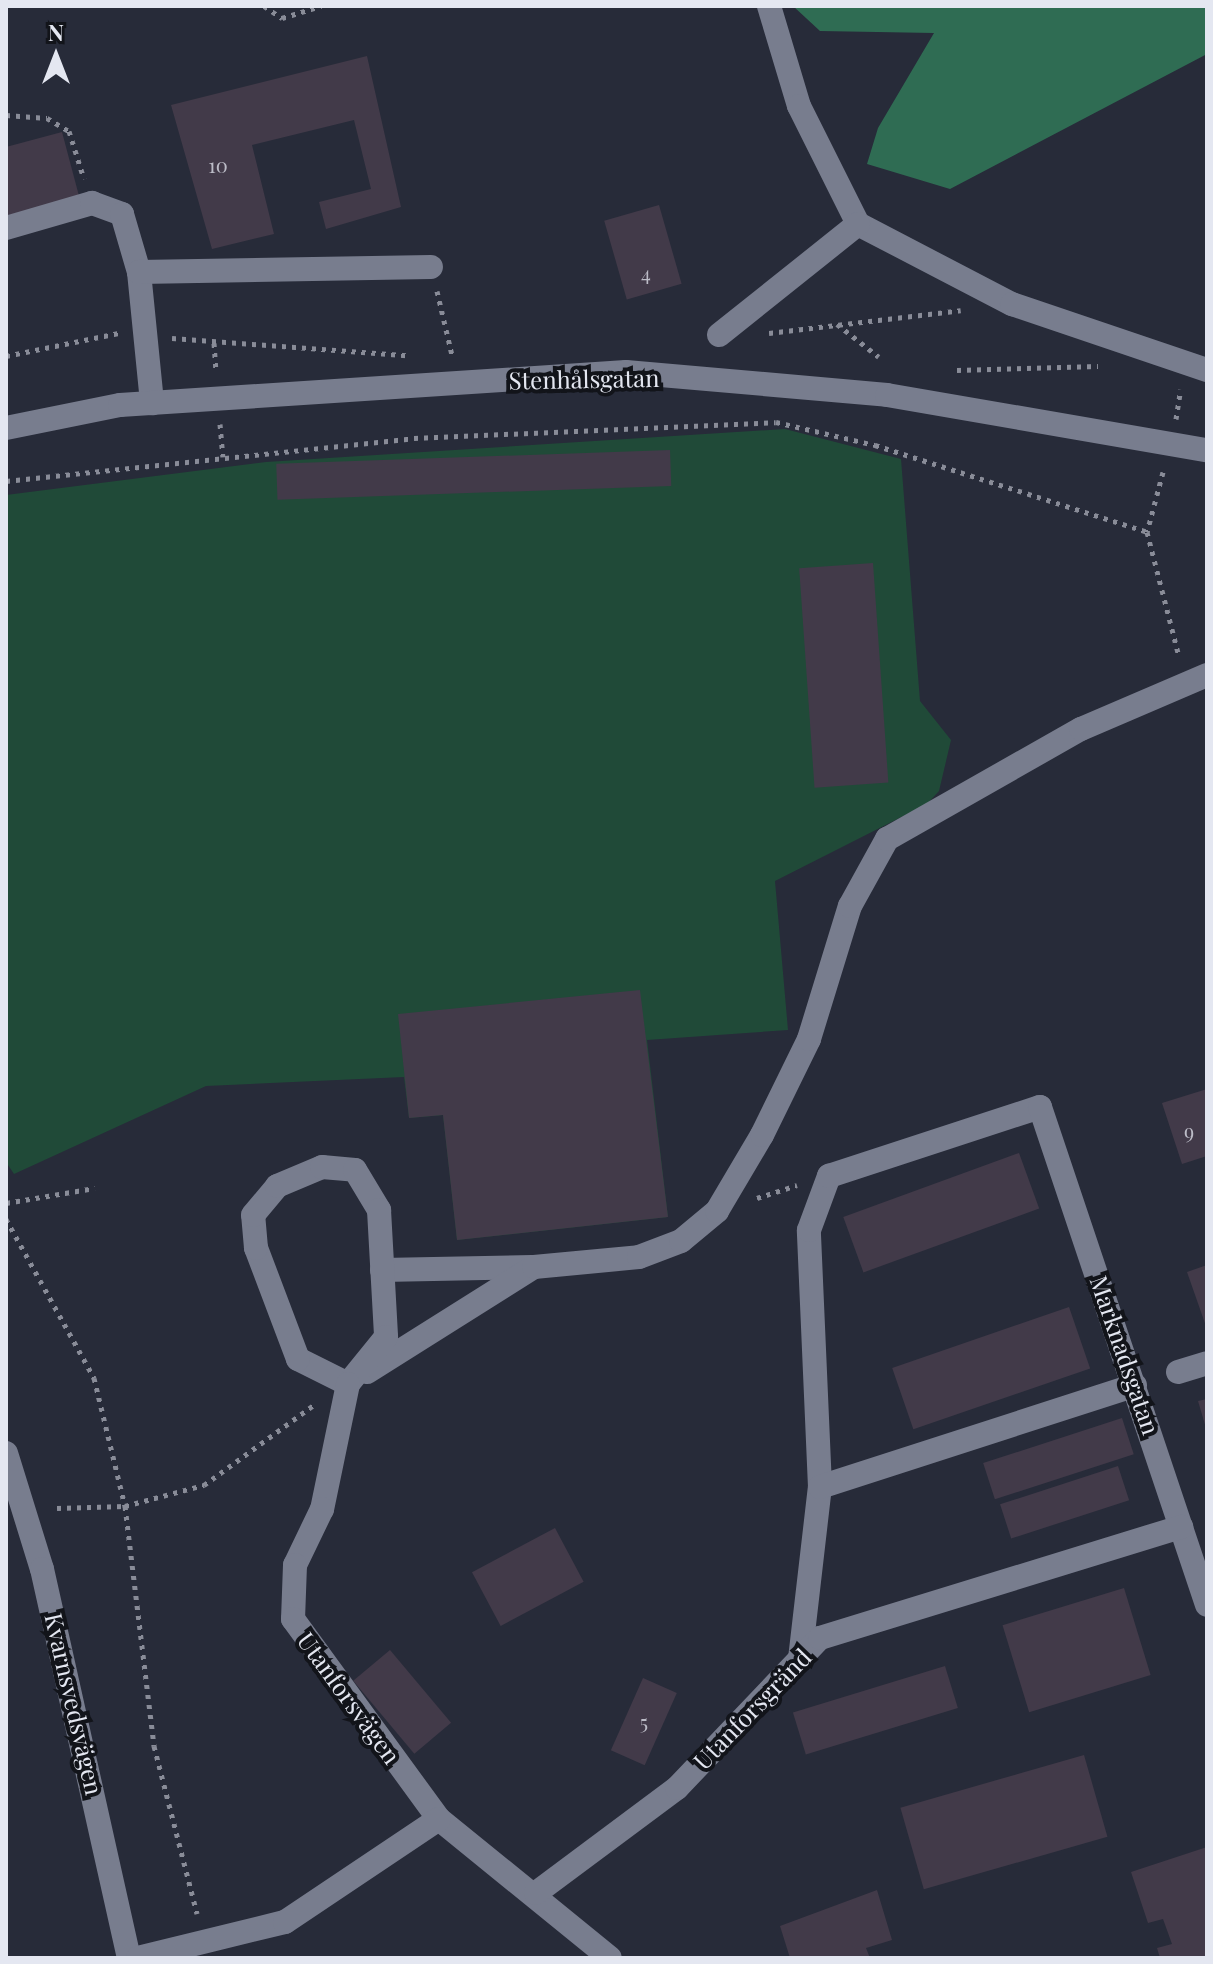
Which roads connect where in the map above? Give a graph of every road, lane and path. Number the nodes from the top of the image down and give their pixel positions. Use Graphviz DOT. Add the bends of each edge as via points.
graph roads {
  1 [pos="264,6"];
  2 [pos="321,6"];
  3 [pos="769,6"];
  4 [pos="6,115"];
  5 [pos="92,203"];
  6 [pos="858,224"];
  7 [pos="6,228"];
  8 [pos="431,267"];
  9 [pos="139,272"];
  10 [pos="1012,304"];
  11 [pos="836,324"];
  12 [pos="146,334"];
  13 [pos="719,335"];
  14 [pos="422,355"];
  15 [pos="6,356"];
  16 [pos="437,356"];
  17 [pos="452,356"];
  18 [pos="467,356"];
  19 [pos="879,357"];
  20 [pos="1109,365"];
  21 [pos="1196,367"];
  22 [pos="957,370"];
  23 [pos="152,403"];
  24 [pos="6,428"];
  25 [pos="1174,428"];
  26 [pos="1207,450"];
  27 [pos="1163,472"];
  28 [pos="6,481"];
  29 [pos="1147,532"];
  30 [pos="1196,677"];
  31 [pos="829,1176"];
  32 [pos="95,1188"];
  33 [pos="6,1203"];
  34 [pos="717,1211"];
  35 [pos="6,1219"];
  36 [pos="534,1267"];
  37 [pos="382,1270"];
  38 [pos="1207,1363"];
  39 [pos="1178,1372"];
  40 [pos="348,1384"];
  41 [pos="1135,1385"];
  42 [pos="6,1453"];
  43 [pos="820,1487"];
  44 [pos="125,1506"];
  45 [pos="57,1508"];
  46 [pos="1181,1527"];
  47 [pos="1207,1605"];
  48 [pos="800,1659"];
  49 [pos="439,1819"];
  50 [pos="536,1893"];
  51 [pos="206,1946"];
  52 [pos="129,1958"];
  53 [pos="138,1958"];
  54 [pos="610,1958"];
  1 -- 2 [label="path" via="282,18"];
  3 -- 6 [label="street" via="799,106"];
  4 -- 5 [label="path" via="47,118 69,131"];
  5 -- 7 [label="street"];
  5 -- 9 [label="street" via="122,214"];
  6 -- 10 [label="street"];
  6 -- 13 [label="street"];
  8 -- 9 [label="street"];
  8 -- 17 [label="path"];
  9 -- 12 [label="street"];
  10 -- 11 [label="path"];
  10 -- 21 [label="street"];
  11 -- 13 [label="path"];
  11 -- 19 [label="path"];
  12 -- 14 [label="path"];
  12 -- 15 [label="path" via="119,333"];
  12 -- 23 [label="street"];
  16 -- 17 [label="path"];
  17 -- 18 [label="path"];
  20 -- 22 [label="path"];
  21 -- 25 [label="path"];
  23 -- 24 [label="street, Stenhålsgatan"];
  23 -- 26 [label="street, Stenhålsgatan" via="626,372 887,395"];
  27 -- 29 [label="path"];
  28 -- 29 [label="path" via="414,438 776,422 875,445"];
  29 -- 30 [label="path"];
  30 -- 34 [label="street" via="887,839 850,906 809,1039"];
  31 -- 34 [label="path"];
  31 -- 41 [label="street, Marknadsgatan" via="1040,1107"];
  31 -- 43 [label="street" via="809,1230"];
  32 -- 33 [label="path"];
  34 -- 36 [label="street" via="681,1241 639,1257"];
  35 -- 44 [label="path" via="94,1378"];
  36 -- 37 [label="street"];
  36 -- 40 [label="street"];
  37 -- 40 [label="street, Utanforsvägen" via="386,1337"];
  37 -- 40 [label="street, Utanforsvägen" via="379,1210 355,1170 322,1167 277,1186 253,1215 256,1248 298,1359"];
  38 -- 39 [label="street"];
  40 -- 44 [label="path" via="293,1416 204,1485"];
  40 -- 49 [label="street, Utanforsvägen" via="322,1509 295,1565 293,1619"];
  41 -- 43 [label="street"];
  41 -- 46 [label="street, Marknadsgatan"];
  42 -- 52 [label="street, Kvarnsvedsvägen" via="42,1569"];
  43 -- 48 [label="street"];
  44 -- 45 [label="path"];
  44 -- 51 [label="path" via="154,1746"];
  46 -- 47 [label="street, Marknadsgatan"];
  46 -- 48 [label="street, Utanforsgränd" via="820,1638"];
  48 -- 50 [label="street, Utanforsgränd" via="677,1788"];
  49 -- 50 [label="street, Utanforsvägen"];
  49 -- 51 [label="street" via="285,1922"];
  50 -- 54 [label="street, Utanforsvägen"];
  51 -- 53 [label="street"];
}
